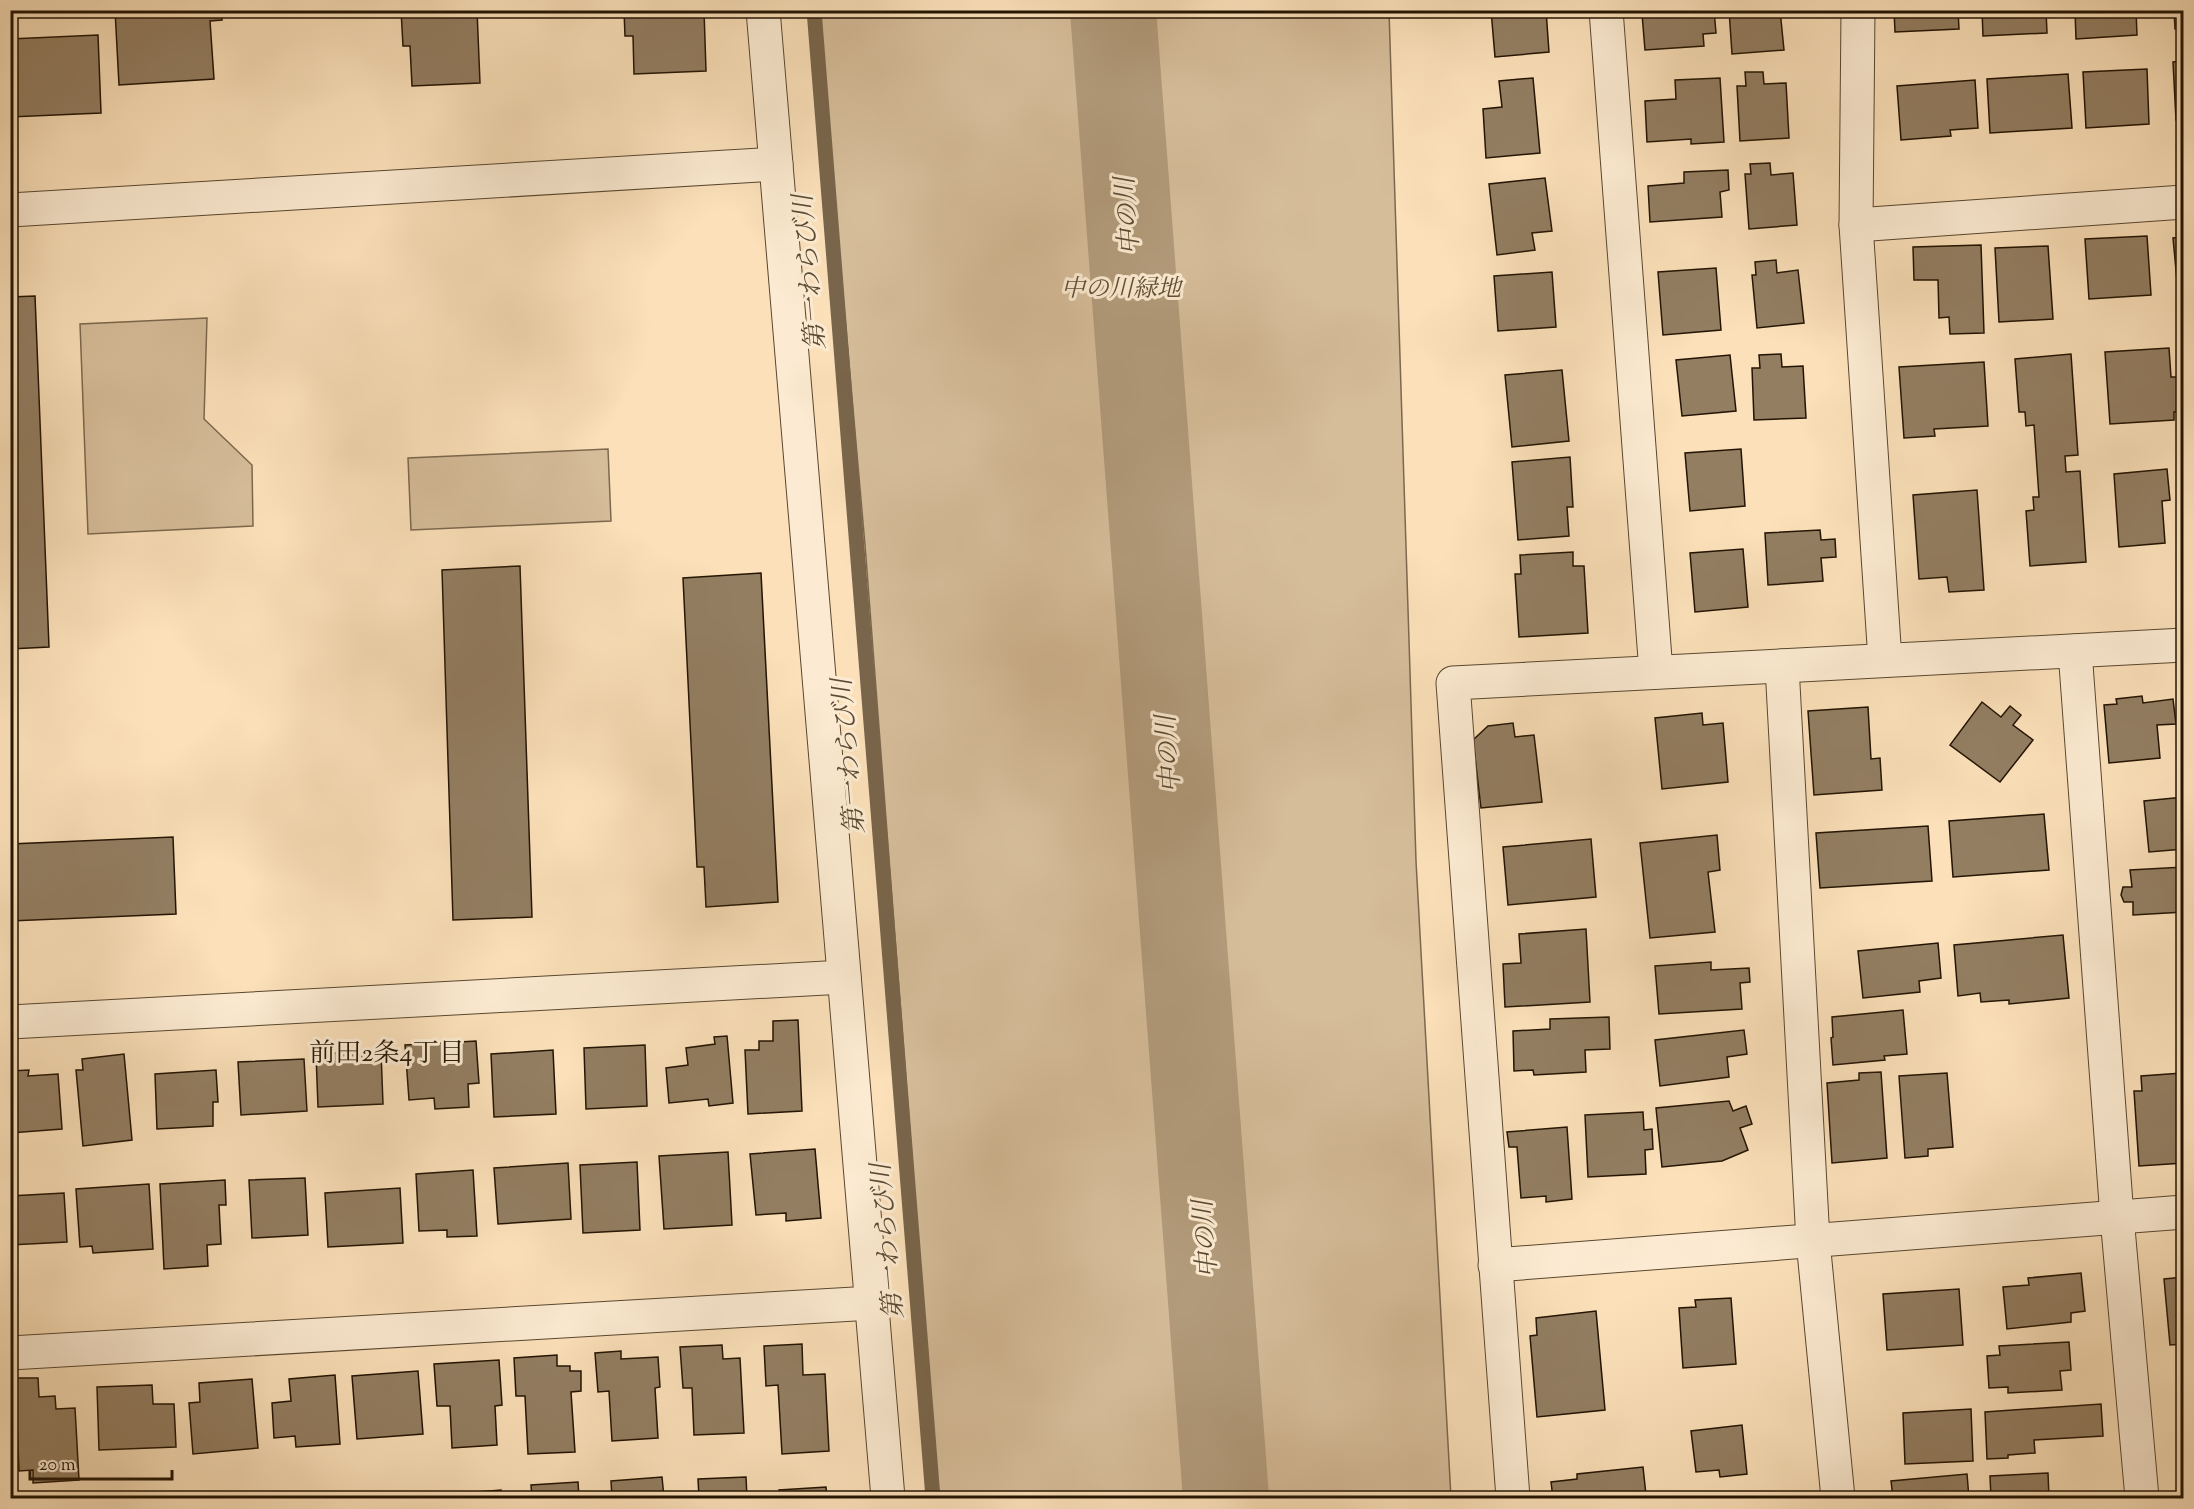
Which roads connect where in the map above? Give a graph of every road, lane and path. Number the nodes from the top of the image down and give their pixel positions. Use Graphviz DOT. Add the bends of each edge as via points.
graph roads {
  1 [pos="763,10"];
  2 [pos="1606,10"];
  3 [pos="1858,10"];
  4 [pos="776,164"];
  5 [pos="2184,202"];
  6 [pos="10,210"];
  7 [pos="1856,225"];
  8 [pos="2184,645"];
  9 [pos="2075,651"];
  10 [pos="1885,660"];
  11 [pos="1782,666"];
  12 [pos="1656,672"];
  13 [pos="844,977"];
  14 [pos="10,1022"];
  15 [pos="2184,1212"];
  16 [pos="2117,1217"];
  17 [pos="1813,1241"];
  18 [pos="1495,1265"];
  19 [pos="872,1303"];
  20 [pos="10,1353"];
  21 [pos="888,1498"];
  22 [pos="1513,1498"];
  23 [pos="1838,1498"];
  24 [pos="2142,1498"];
  1 -- 4 [label="street"];
  2 -- 12 [label="street"];
  3 -- 7 [label="street"];
  4 -- 6 [label="street"];
  4 -- 13 [label="street"];
  5 -- 7 [label="street"];
  7 -- 10 [label="street"];
  8 -- 9 [label="street"];
  9 -- 10 [label="street"];
  9 -- 16 [label="street"];
  10 -- 11 [label="street"];
  11 -- 12 [label="street"];
  11 -- 17 [label="street"];
  12 -- 18 [label="street" via="1453,683"];
  13 -- 14 [label="street"];
  13 -- 19 [label="street"];
  15 -- 16 [label="street"];
  16 -- 17 [label="street"];
  16 -- 24 [label="street"];
  17 -- 18 [label="street"];
  17 -- 23 [label="street"];
  18 -- 22 [label="street"];
  19 -- 20 [label="street"];
  19 -- 21 [label="street"];
}
